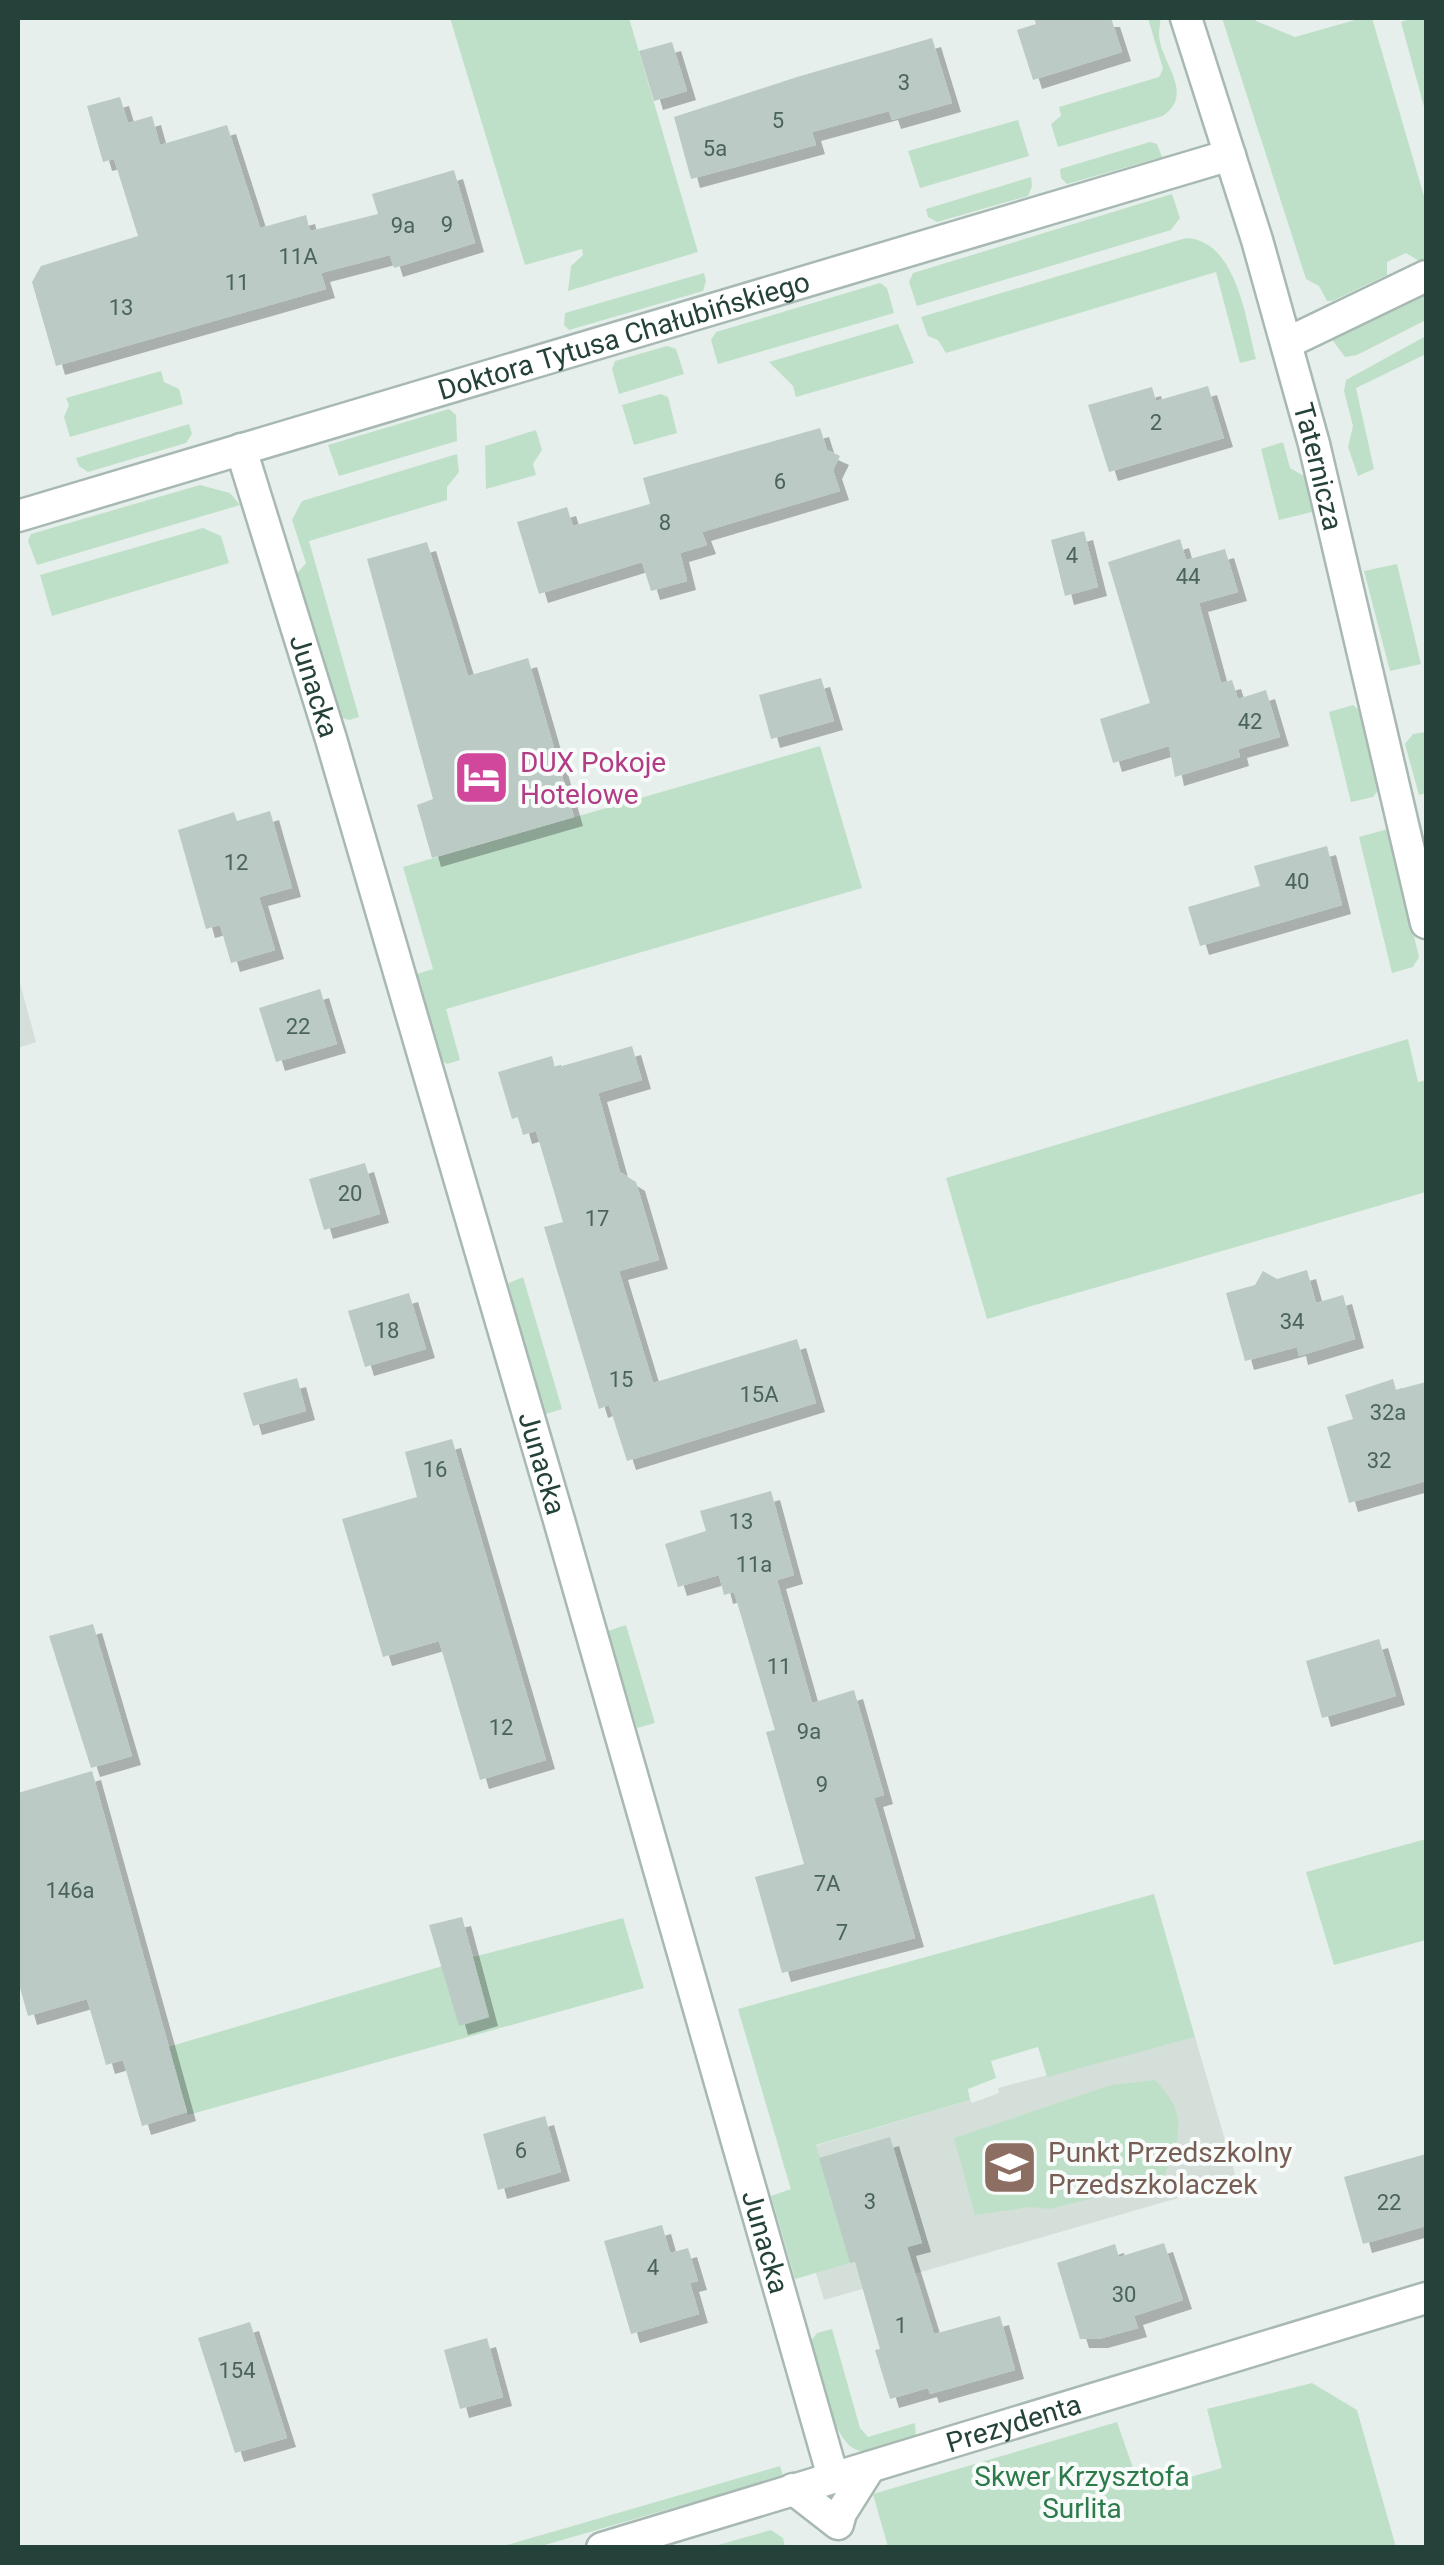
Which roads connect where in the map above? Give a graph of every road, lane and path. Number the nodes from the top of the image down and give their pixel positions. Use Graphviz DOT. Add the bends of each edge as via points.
graph roads {
  1 [pos="1186,18"];
  2 [pos="1230,154"];
  3 [pos="1426,276"];
  4 [pos="1287,342"];
  5 [pos="241,449"];
  6 [pos="18,516"];
  7 [pos="1426,922"];
  8 [pos="1426,2298"];
  9 [pos="870,2467"];
  10 [pos="833,2478"];
  11 [pos="793,2489"];
  12 [pos="842,2536"];
  13 [pos="602,2548"];
  1 -- 2 [label="street, Taternicza"];
  2 -- 4 [label="street, Taternicza"];
  2 -- 5 [label="street, Doktora Tytusa Chałubińskiego"];
  3 -- 4 [label="street"];
  4 -- 7 [label="street, Taternicza"];
  5 -- 6 [label="street, Doktora Tytusa Chałubińskiego"];
  5 -- 10 [label="street, Junacka" via="562,1526"];
  8 -- 9 [label="street, Prezydenta"];
  9 -- 10 [label="street, Prezydenta"];
  9 -- 12 [label="street" via="841,2512"];
  10 -- 11 [label="street, Prezydenta"];
  11 -- 12 [label="street"];
  11 -- 13 [label="street, Prezydenta"];
}
